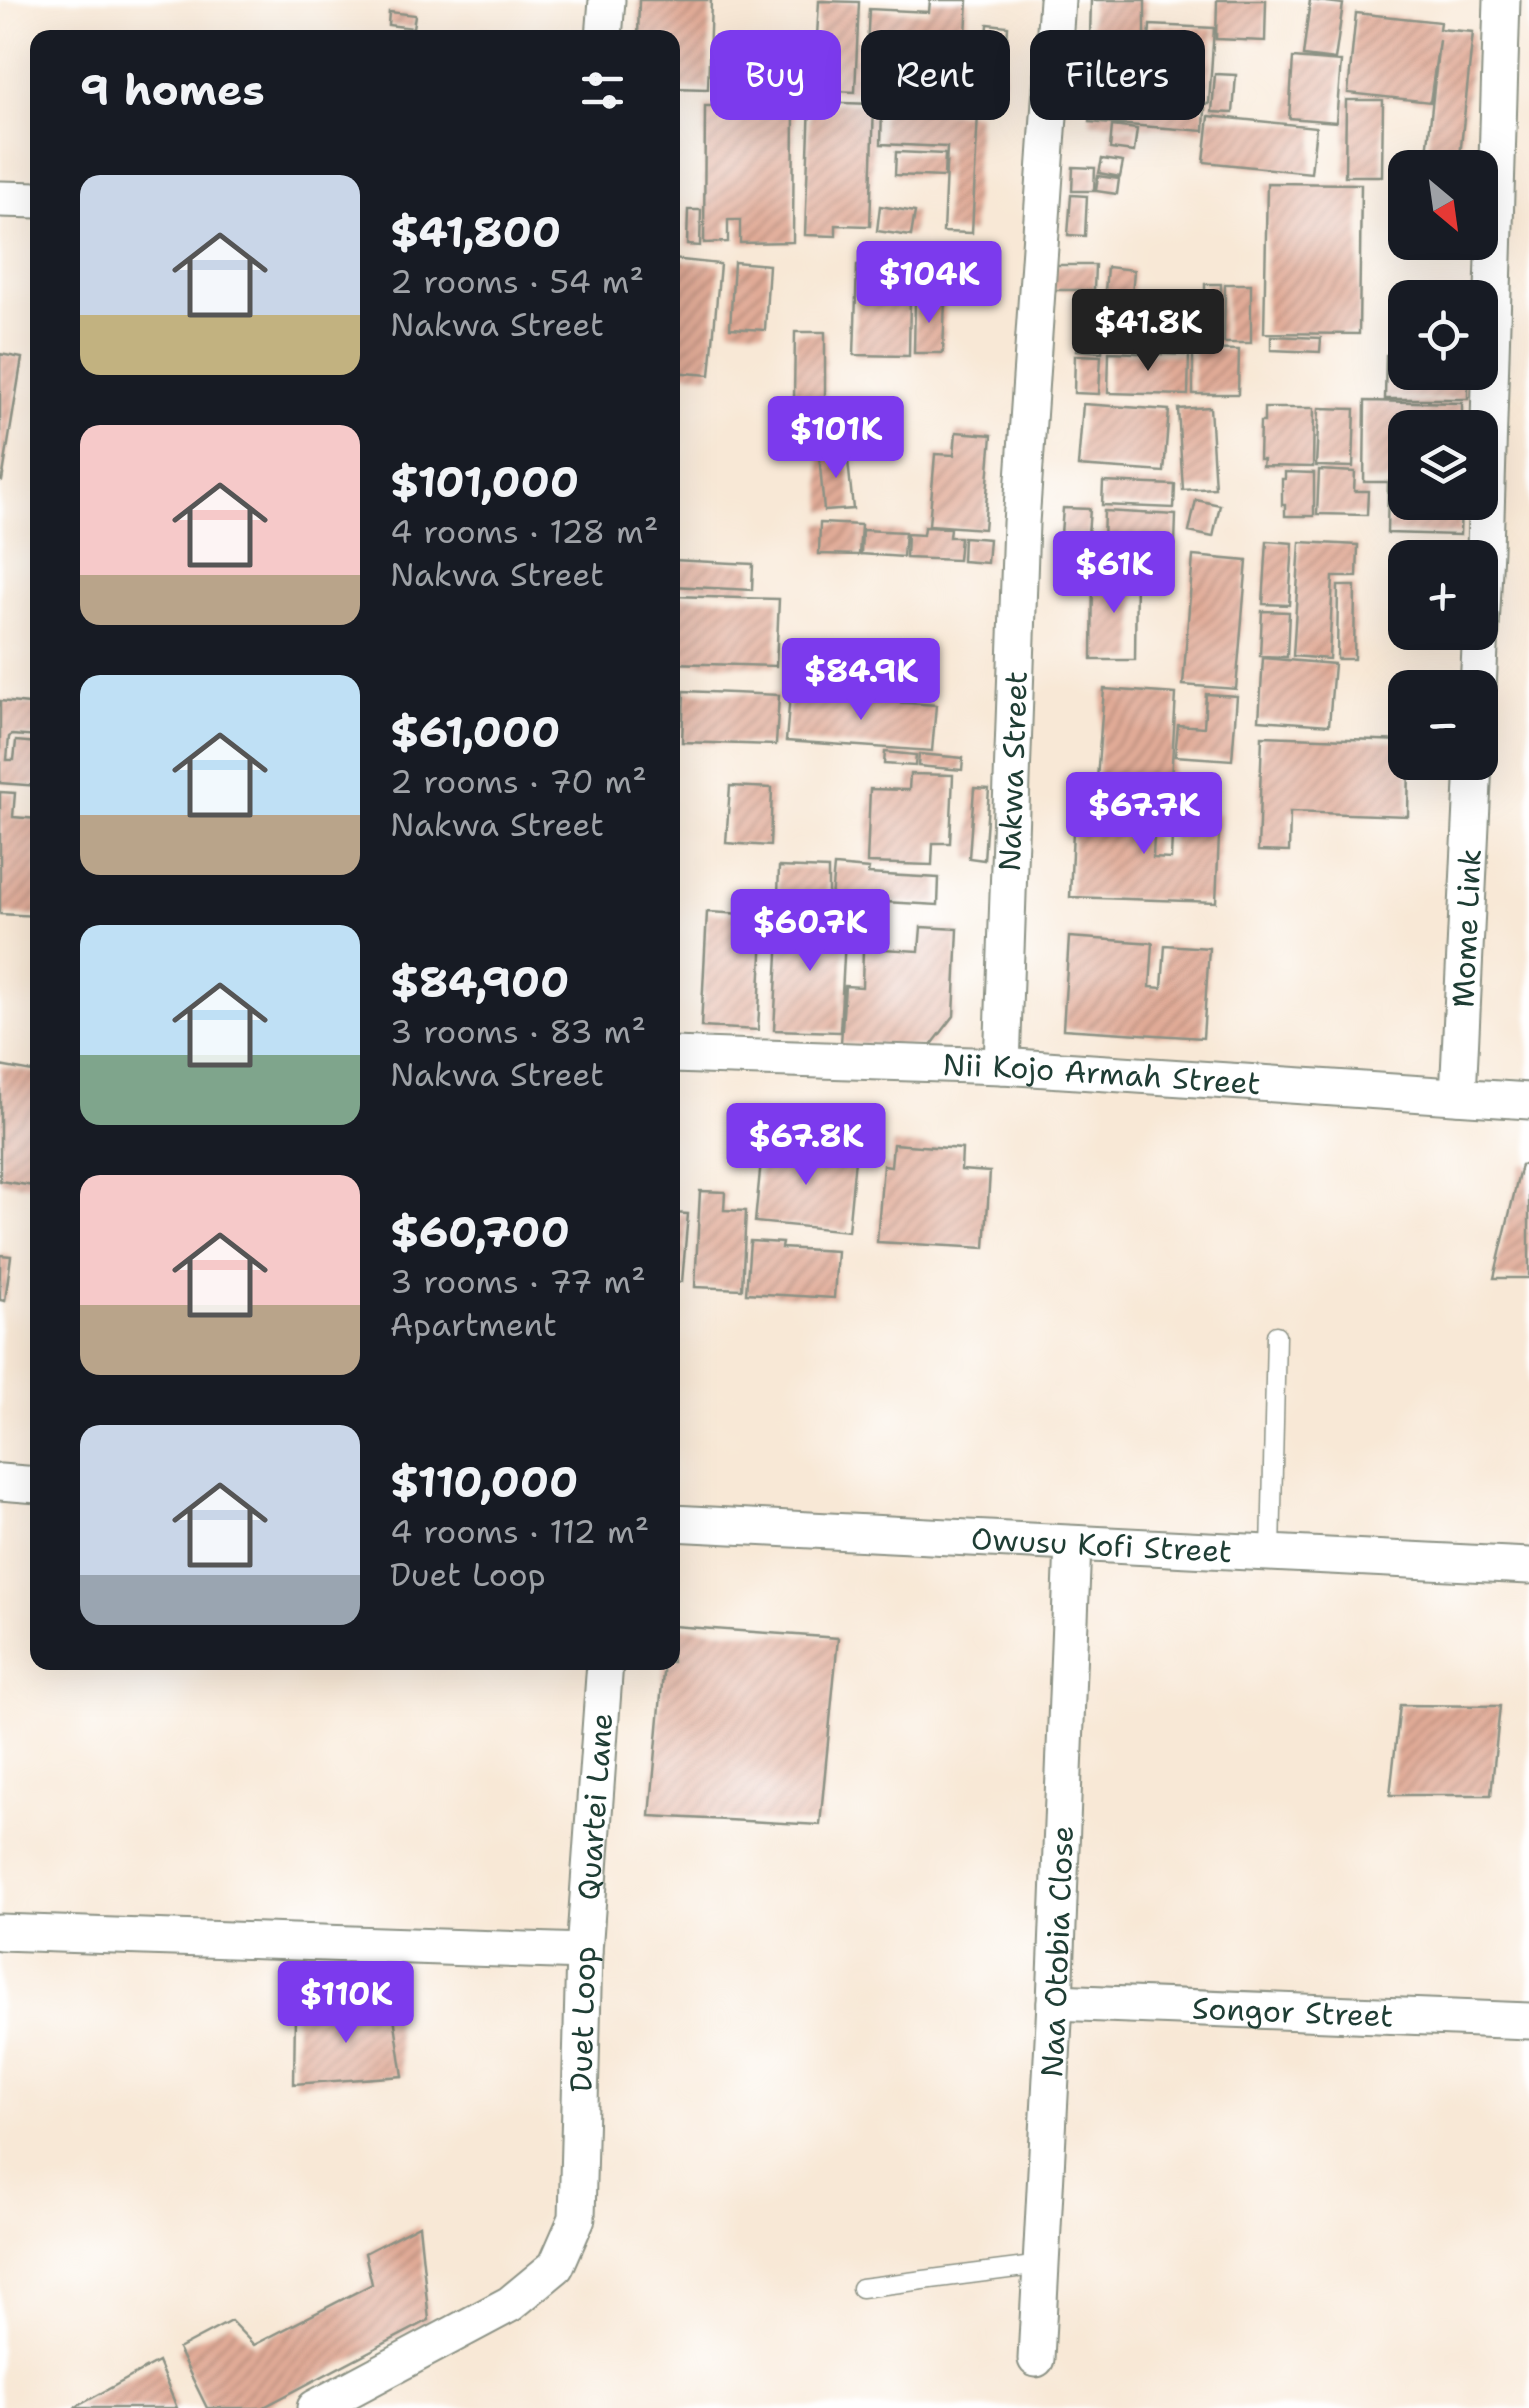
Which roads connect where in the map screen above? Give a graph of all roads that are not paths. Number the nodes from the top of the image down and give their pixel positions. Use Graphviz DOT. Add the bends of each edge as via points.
graph roads {
  1 [pos="607,0"];
  2 [pos="1057,0"];
  3 [pos="1502,0"];
  4 [pos="605,30"];
  5 [pos="0,199"];
  6 [pos="30,200"];
  7 [pos="1479,670"];
  8 [pos="1473,780"];
  9 [pos="680,1055"];
  10 [pos="1002,1066"];
  11 [pos="1458,1096"];
  12 [pos="1529,1101"];
  13 [pos="1276,1335"];
  14 [pos="0,1482"];
  15 [pos="30,1485"];
  16 [pos="680,1523"];
  17 [pos="1072,1544"];
  18 [pos="1271,1553"];
  19 [pos="1529,1566"];
  20 [pos="603,1670"];
  21 [pos="0,1932"];
  22 [pos="584,1952"];
  23 [pos="1054,2002"];
  24 [pos="1529,2020"];
  25 [pos="1041,2265"];
  26 [pos="861,2288"];
  27 [pos="1036,2358"];
  28 [pos="315,2408"];
  1 -- 4 [label="street"];
  2 -- 10 [label="street, Nakwa Street" via="1021,523"];
  3 -- 7 [label="street"];
  5 -- 6 [label="street"];
  8 -- 11 [label="street, Mome Link"];
  9 -- 10 [label="street, Nii Kojo Armah Street"];
  10 -- 11 [label="street, Nii Kojo Armah Street"];
  11 -- 12 [label="street, Nii Kojo Armah Street"];
  13 -- 18 [label="lane"];
  14 -- 15 [label="street"];
  16 -- 17 [label="street, Owusu Kofi Street"];
  17 -- 18 [label="street, Owusu Kofi Street"];
  17 -- 23 [label="street, Naa Otobia Close"];
  18 -- 19 [label="street, Owusu Kofi Street"];
  20 -- 22 [label="street, Quartei Lane"];
  21 -- 22 [label="street, Duet Loop"];
  22 -- 28 [label="street, Duet Loop" via="577,2218 556,2266 510,2304"];
  23 -- 24 [label="street, Songor Street"];
  23 -- 25 [label="street, Naa Otobia Close"];
  25 -- 26 [label="lane"];
  25 -- 27 [label="street, Naa Otobia Close"];
}
